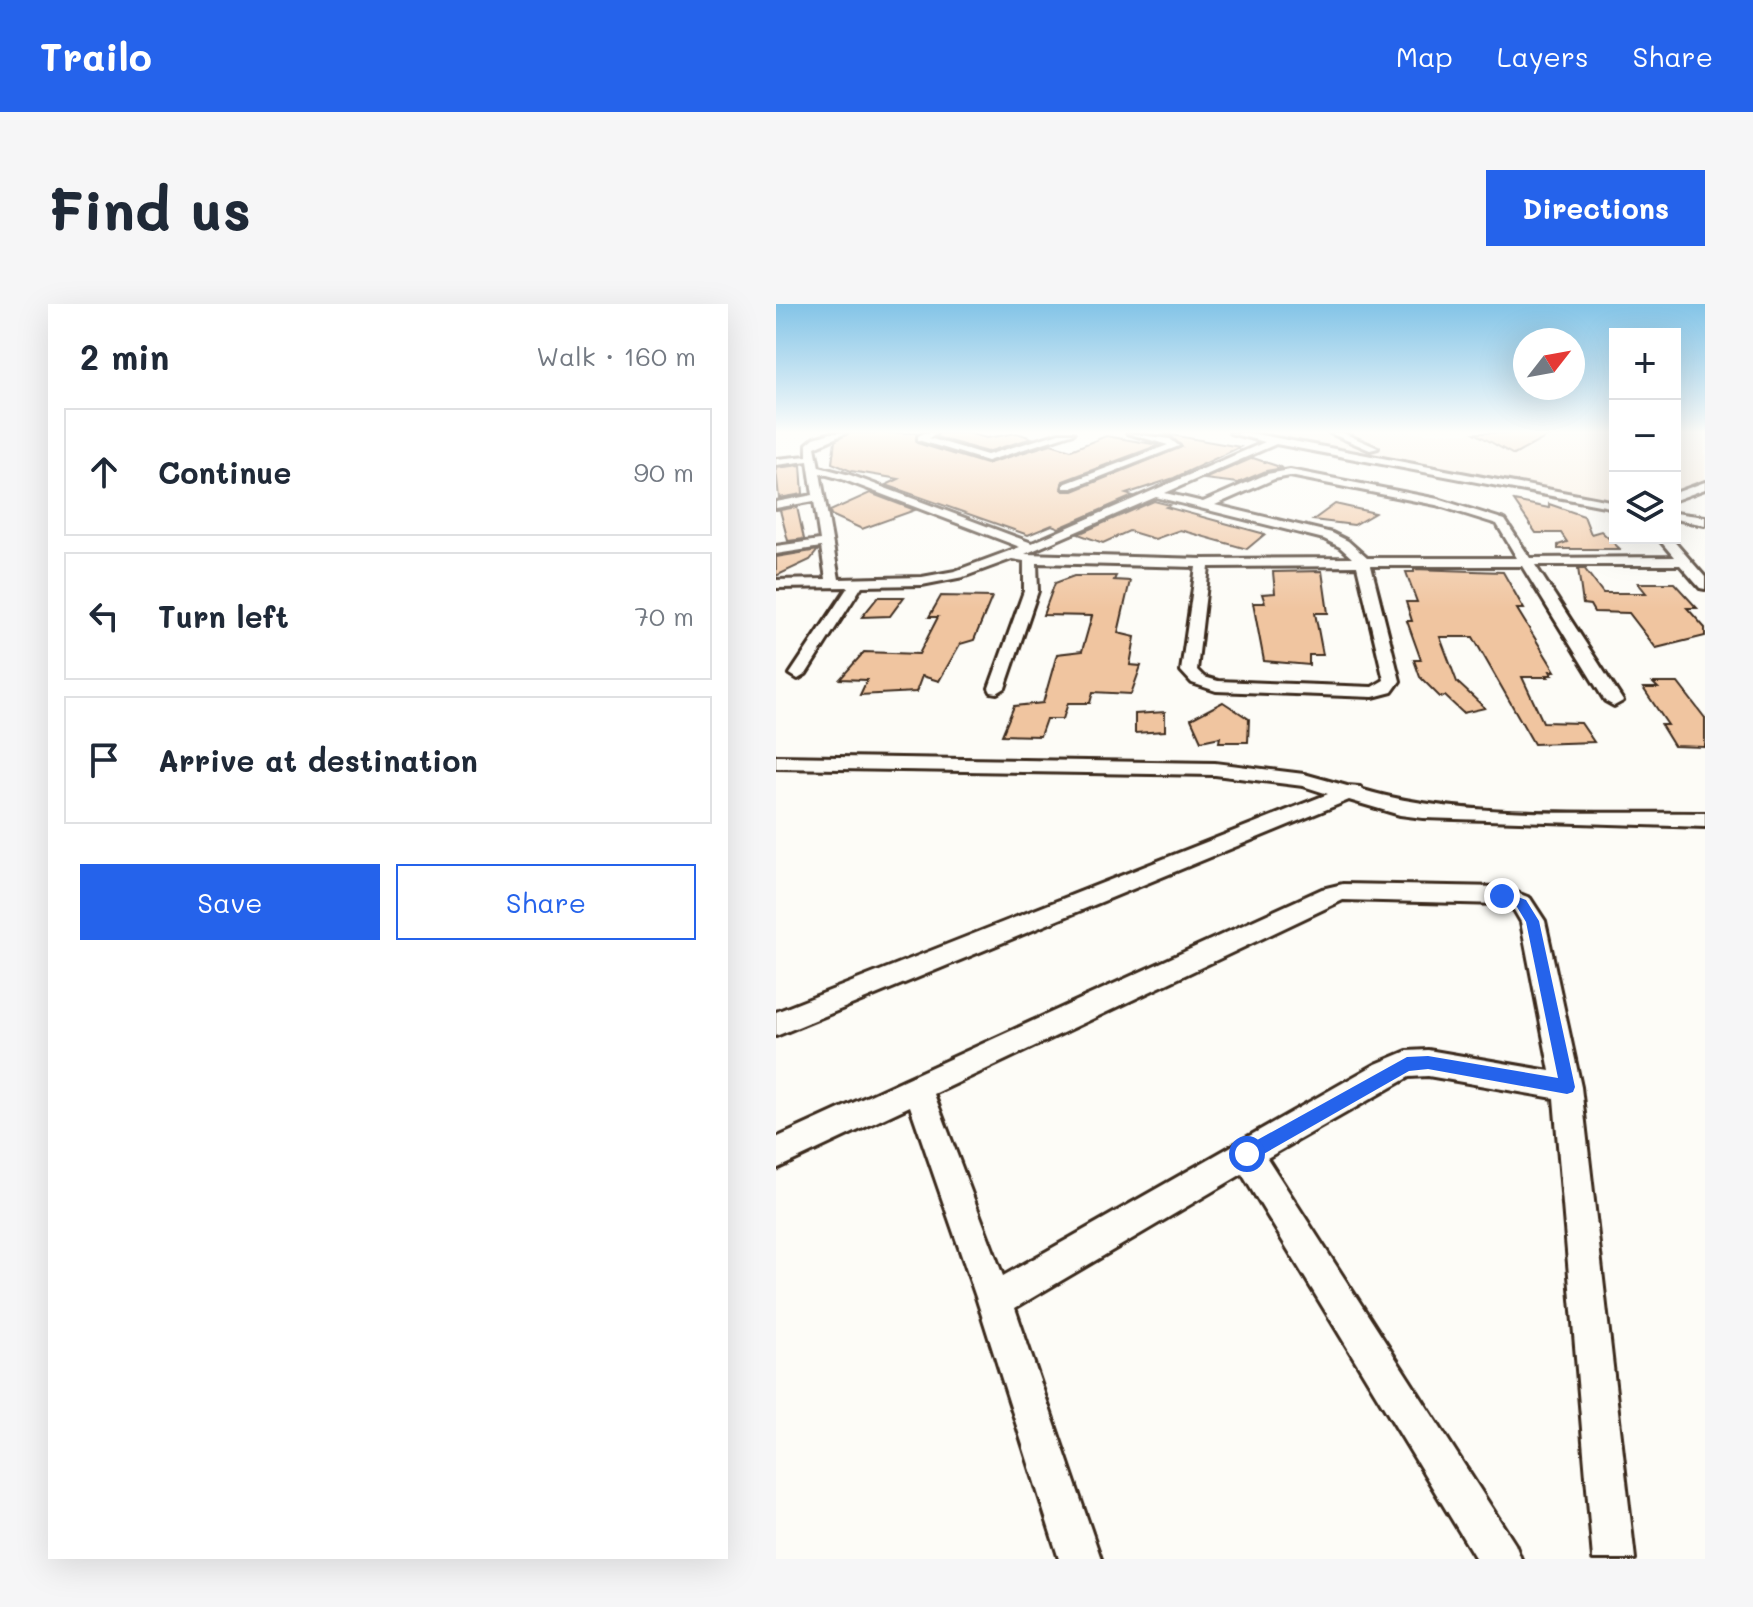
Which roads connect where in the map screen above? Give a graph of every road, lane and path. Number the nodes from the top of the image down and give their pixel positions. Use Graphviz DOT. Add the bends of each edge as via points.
graph roads {
  1 [pos="817,492"];
  2 [pos="881,492"];
  3 [pos="1155,492"];
  4 [pos="1236,492"];
  5 [pos="1386,492"];
  6 [pos="1544,492"];
  7 [pos="1152,493"];
  8 [pos="818,497"];
  9 [pos="1609,504"];
  10 [pos="776,505"];
  11 [pos="1204,506"];
  12 [pos="1681,517"];
  13 [pos="1705,521"];
  14 [pos="826,543"];
  15 [pos="1669,544"];
  16 [pos="776,550"];
  17 [pos="1031,553"];
  18 [pos="1682,561"];
  19 [pos="1363,562"];
  20 [pos="1525,562"];
  21 [pos="1203,563"];
  22 [pos="833,583"];
  23 [pos="857,583"];
  24 [pos="776,584"];
  25 [pos="1705,585"];
  26 [pos="798,674"];
  27 [pos="997,688"];
  28 [pos="1614,701"];
  29 [pos="776,762"];
  30 [pos="1353,791"];
  31 [pos="1705,820"];
  32 [pos="776,1024"];
  33 [pos="1567,1087"];
  34 [pos="918,1089"];
  35 [pos="776,1154"];
  36 [pos="1247,1154"];
  37 [pos="995,1300"];
  38 [pos="1080,1559"];
  39 [pos="1500,1559"];
  40 [pos="1614,1559"];
  1 -- 8 [label="street"];
  2 -- 17 [label="street"];
  3 -- 7 [label="street"];
  4 -- 11 [label="street"];
  5 -- 20 [label="street" via="1493,519 1506,526"];
  6 -- 9 [label="street"];
  7 -- 11 [label="street"];
  7 -- 17 [label="street"];
  8 -- 10 [label="street"];
  8 -- 14 [label="street"];
  11 -- 19 [label="street" via="1328,536"];
  12 -- 13 [label="street"];
  14 -- 16 [label="street"];
  14 -- 22 [label="street"];
  15 -- 18 [label="street"];
  17 -- 21 [label="street"];
  17 -- 23 [label="street" via="938,579"];
  17 -- 27 [label="street" via="1031,591"];
  18 -- 20 [label="street"];
  18 -- 25 [label="street"];
  19 -- 20 [label="street"];
  19 -- 21 [label="street"];
  19 -- 21 [label="street" via="1392,681 1373,692 1216,686 1198,680 1189,671"];
  20 -- 28 [label="street"];
  22 -- 23 [label="street"];
  22 -- 24 [label="street"];
  23 -- 26 [label="street"];
  29 -- 30 [label="street" via="1215,769 1279,775"];
  30 -- 31 [label="street" via="1423,811"];
  30 -- 32 [label="street"];
  33 -- 34 [label="street" via="1533,921 1522,904 1502,896 1343,892"];
  33 -- 36 [label="street" via="1407,1064"];
  33 -- 40 [label="street"];
  34 -- 35 [label="street"];
  34 -- 37 [label="street"];
  36 -- 37 [label="street"];
  36 -- 39 [label="street"];
  37 -- 38 [label="street"];
}
